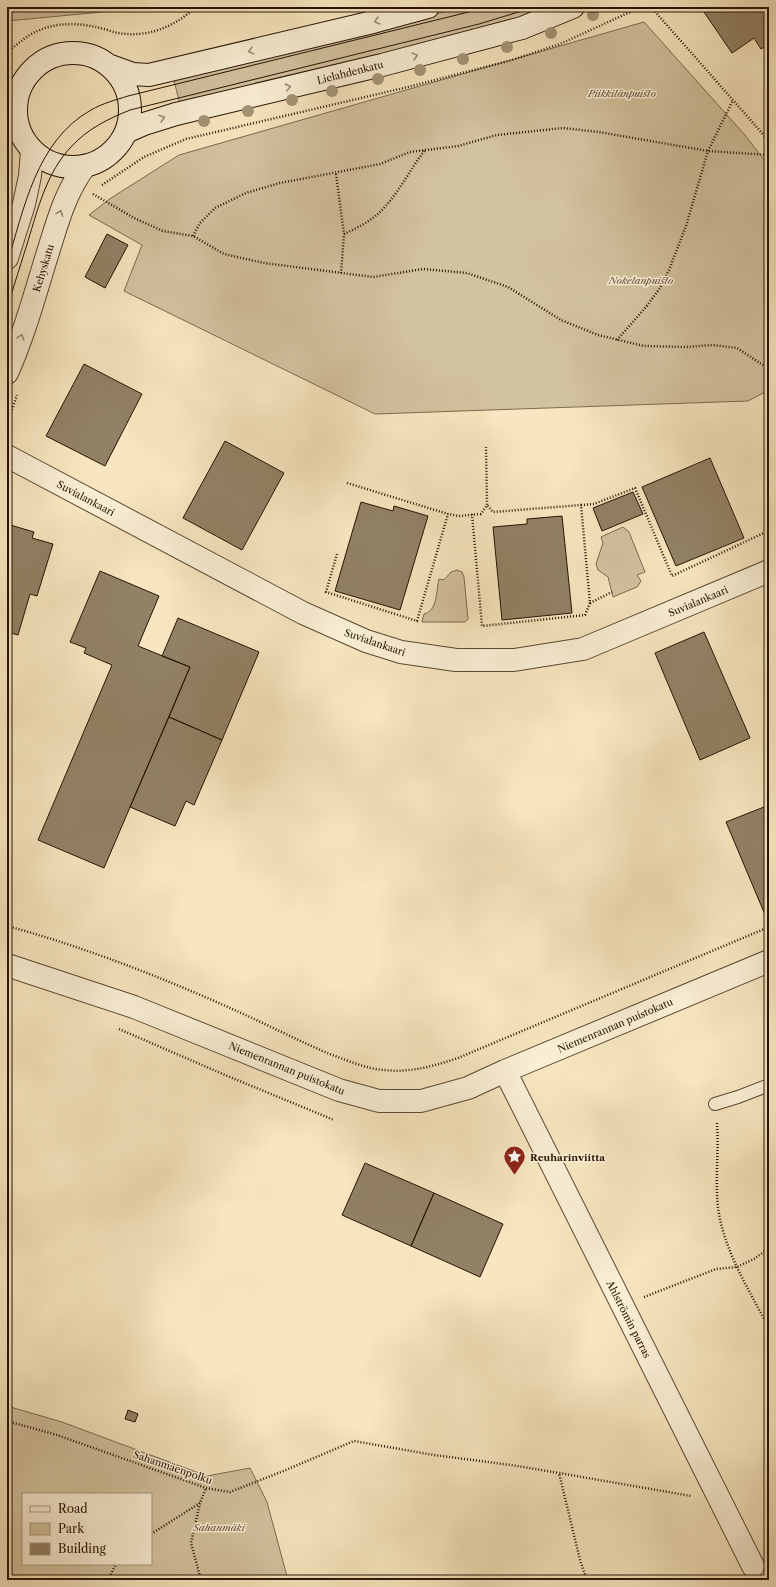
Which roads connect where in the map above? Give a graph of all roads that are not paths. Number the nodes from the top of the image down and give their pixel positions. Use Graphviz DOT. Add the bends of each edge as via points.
graph roads {
  1 [pos="428,7"];
  2 [pos="573,7"];
  3 [pos="108,65"];
  4 [pos="24,80"];
  5 [pos="7,93"];
  6 [pos="126,132"];
  7 [pos="20,141"];
  8 [pos="85,166"];
  9 [pos="7,258"];
  10 [pos="7,373"];
  11 [pos="7,456"];
  12 [pos="769,571"];
  13 [pos="769,961"];
  14 [pos="7,965"];
  15 [pos="506,1071"];
  16 [pos="769,1085"];
  17 [pos="715,1104"];
  18 [pos="753,1566"];
  1 -- 3 [label="street, one-way" via="149,75 133,74"];
  6 -- 2 [label="street, Lielahdenkatu, one-way" via="176,114 382,65 522,28"];
  3 -- 4 [label="street" via="91,56 73,52 54,56 37,65"];
  3 -- 6 [label="street" via="120,78 128,96 130,110"];
  4 -- 5 [label="street"];
  4 -- 7 [label="street" via="17,98 16,118"];
  6 -- 8 [label="street" via="116,148 102,159"];
  7 -- 8 [label="street" via="43,159 57,165"];
  7 -- 9 [label="street" via="30,176"];
  10 -- 8 [label="street, Kehyskatu, one-way" via="20,342 59,216 71,187"];
  11 -- 12 [label="street, Suvialankaari" via="303,613 366,641 409,654 456,660 514,660 583,649"];
  13 -- 15 [label="street, Niemenrannan puistokatu"];
  14 -- 15 [label="street, Niemenrannan puistokatu" via="134,1007 339,1090 379,1101 421,1101 468,1088"];
  15 -- 18 [label="street, Ahlströmin parras"];
  16 -- 17 [label="lane"];
}
